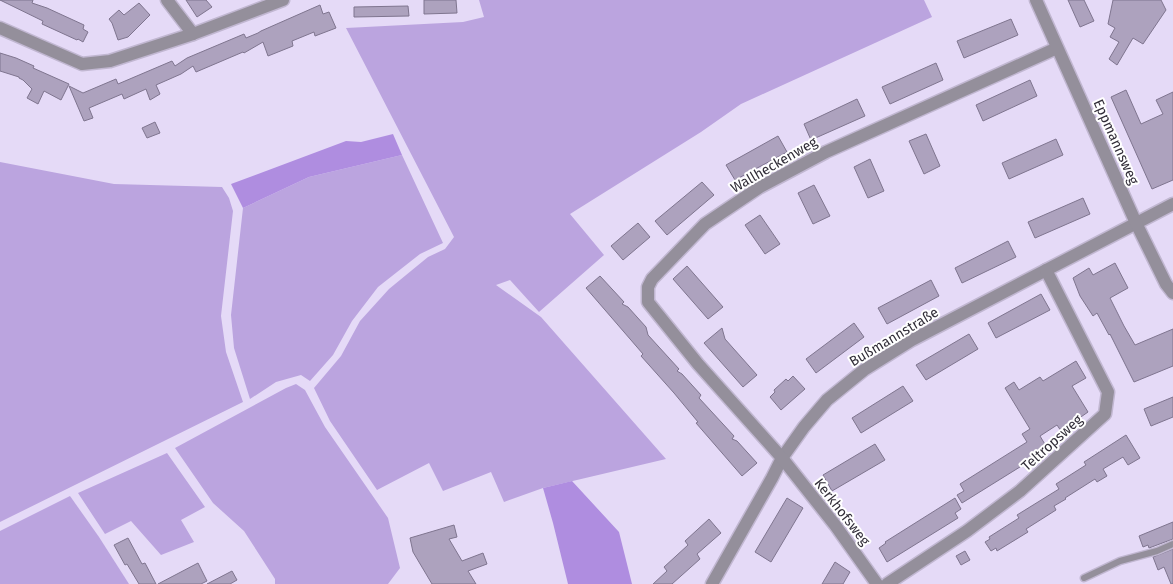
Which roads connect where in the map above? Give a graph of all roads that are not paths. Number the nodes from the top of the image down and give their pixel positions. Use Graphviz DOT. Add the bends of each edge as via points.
graph roads {
  1 [pos="167,0"];
  2 [pos="283,0"];
  3 [pos="1036,0"];
  4 [pos="0,28"];
  5 [pos="193,34"];
  6 [pos="1058,48"];
  7 [pos="1173,204"];
  8 [pos="1136,223"];
  9 [pos="1046,270"];
  10 [pos="1173,293"];
  11 [pos="782,458"];
  12 [pos="1173,544"];
  13 [pos="1084,578"];
  14 [pos="712,584"];
  15 [pos="877,584"];
  16 [pos="887,584"];
  1 -- 5 [label="street"];
  2 -- 5 [label="street"];
  3 -- 6 [label="street, Eppmannsweg"];
  4 -- 5 [label="street" via="82,64 110,61"];
  6 -- 8 [label="street, Eppmannsweg"];
  6 -- 11 [label="street, Wallheckenweg" via="826,152 760,187 705,224 652,279 648,286 648,302"];
  7 -- 8 [label="street, Bußmannstraße"];
  8 -- 9 [label="street, Bußmannstraße"];
  8 -- 10 [label="street, Eppmannsweg"];
  9 -- 11 [label="street, Bußmannstraße" via="912,340 864,370 827,400"];
  9 -- 16 [label="street, Teltropsweg" via="1108,392 1105,414 1020,491 967,532"];
  11 -- 14 [label="street, Bußmannstraße"];
  11 -- 15 [label="street, Kerkhofsweg"];
  12 -- 13 [label="lane" via="1120,561"];
}
